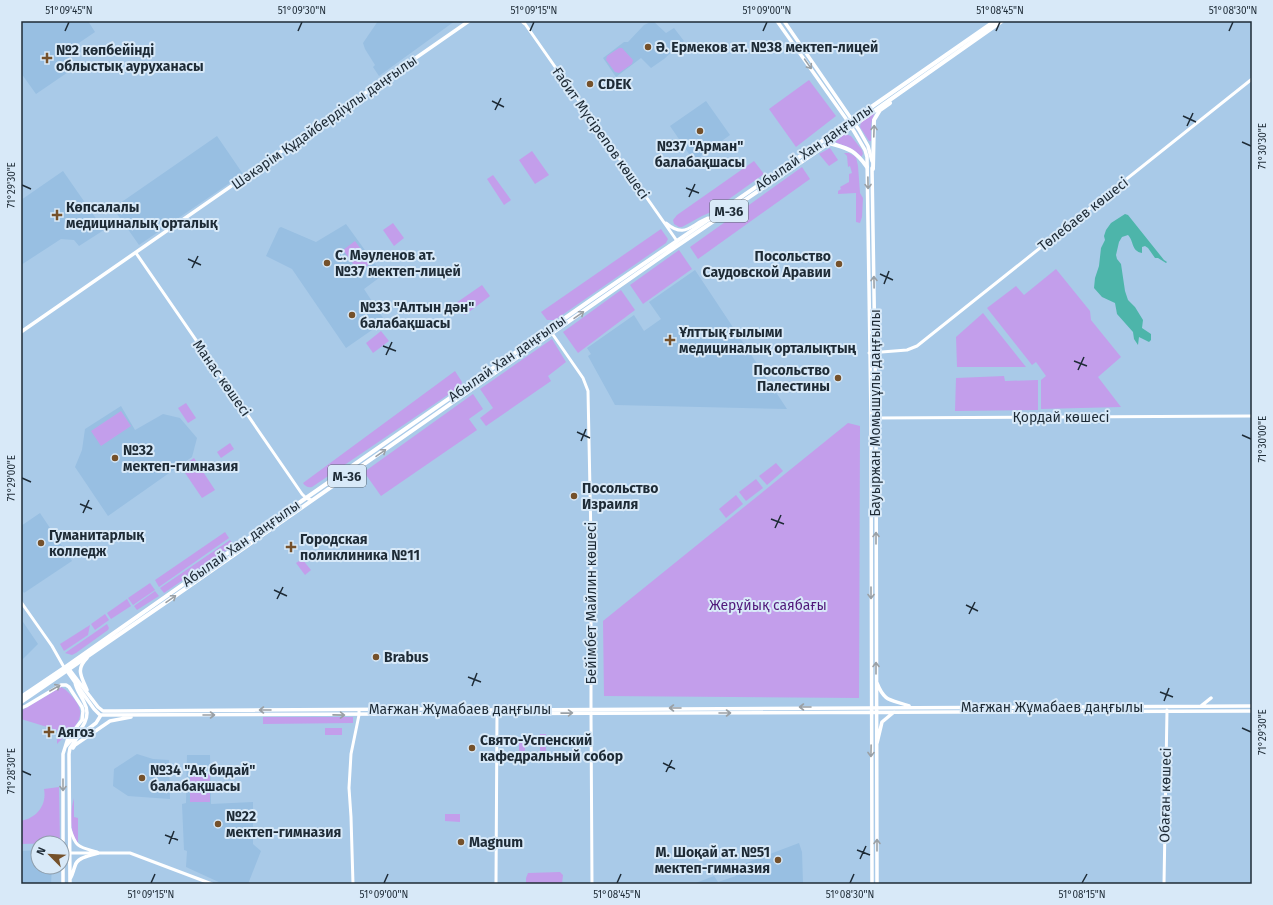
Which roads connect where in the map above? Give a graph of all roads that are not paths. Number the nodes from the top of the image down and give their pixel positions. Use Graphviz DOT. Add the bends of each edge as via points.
graph roads {
  1 [pos="470,21"];
  2 [pos="777,21"];
  3 [pos="784,21"];
  4 [pos="995,21"];
  5 [pos="1002,21"];
  6 [pos="523,22"];
  7 [pos="1252,79"];
  8 [pos="903,90"];
  9 [pos="852,124"];
  10 [pos="829,143"];
  11 [pos="867,167"];
  12 [pos="873,170"];
  13 [pos="714,216"];
  14 [pos="663,221"];
  15 [pos="678,243"];
  16 [pos="136,253"];
  17 [pos="550,329"];
  18 [pos="21,332"];
  19 [pos="553,333"];
  20 [pos="869,353"];
  21 [pos="875,353"];
  22 [pos="1252,416"];
  23 [pos="871,418"];
  24 [pos="876,418"];
  25 [pos="306,498"];
  26 [pos="311,500"];
  27 [pos="21,602"];
  28 [pos="97,649"];
  29 [pos="67,668"];
  30 [pos="876,681"];
  31 [pos="75,682"];
  32 [pos="89,695"];
  33 [pos="21,697"];
  34 [pos="1211,698"];
  35 [pos="21,702"];
  36 [pos="1201,706"];
  37 [pos="1252,706"];
  38 [pos="912,707"];
  39 [pos="21,708"];
  40 [pos="591,708"];
  41 [pos="1167,709"];
  42 [pos="359,710"];
  43 [pos="497,710"];
  44 [pos="872,710"];
  45 [pos="877,710"];
  46 [pos="103,711"];
  47 [pos="1252,711"];
  48 [pos="894,712"];
  49 [pos="591,713"];
  50 [pos="497,714"];
  51 [pos="100,715"];
  52 [pos="359,715"];
  53 [pos="133,716"];
  54 [pos="77,738"];
  55 [pos="65,746"];
  56 [pos="876,746"];
  57 [pos="69,754"];
  58 [pos="70,828"];
  59 [pos="63,835"];
  60 [pos="70,835"];
  61 [pos="70,853"];
  62 [pos="99,853"];
  63 [pos="70,882"];
  64 [pos="212,884"];
  65 [pos="353,884"];
  66 [pos="496,884"];
  67 [pos="592,884"];
  68 [pos="872,884"];
  69 [pos="877,884"];
  70 [pos="1164,884"];
  1 -- 16 [label="main road, Шәкәрім Құдайбердіұлы даңғылы"];
  2 -- 9 [label="main road, one-way"];
  3 -- 9 [label="main road"];
  4 -- 9 [label="main road, Абылай Хан даңғылы / M-36"];
  5 -- 8 [label="main road, Абылай Хан даңғылы / M-36"];
  6 -- 14 [label="street, Ғабит Мүсірепов көшесі"];
  7 -- 21 [label="street, Төлебаев көшесі" via="917,346 907,350"];
  8 -- 9 [label="main road, Абылай Хан даңғылы / M-36"];
  12 -- 8 [label="main road, one-way" via="876,114"];
  9 -- 10 [label="main road, Абылай Хан даңғылы / M-36"];
  9 -- 11 [label="main road, Бауыржан Момышұлы даңғылы" via="865,150"];
  9 -- 12 [label="main road, Бауыржан Момышұлы даңғылы" via="868,146"];
  9 -- 13 [label="main road, Абылай Хан даңғылы / M-36"];
  10 -- 11 [label="main road" via="856,152"];
  10 -- 15 [label="main road, Абылай Хан даңғылы / M-36"];
  11 -- 20 [label="main road, Бауыржан Момышұлы даңғылы, one-way"];
  21 -- 12 [label="main road, Бауыржан Момышұлы даңғылы, one-way"];
  13 -- 14 [label="street" via="686,231 673,229"];
  13 -- 15 [label="main road, Абылай Хан даңғылы / M-36"];
  14 -- 15 [label="street, Ғабит Мүсірепов көшесі"];
  15 -- 17 [label="main road, Абылай Хан даңғылы / M-36"];
  19 -- 15 [label="main road, Абылай Хан даңғылы / M-36, one-way"];
  16 -- 18 [label="main road, Шәкәрім Құдайбердіұлы даңғылы"];
  16 -- 25 [label="street, Манас көшесі"];
  17 -- 19 [label="street, Бейімбет Майлин көшесі"];
  17 -- 25 [label="main road, Абылай Хан даңғылы / M-36"];
  26 -- 19 [label="main road, Абылай Хан даңғылы / M-36, one-way"];
  19 -- 40 [label="street, Бейімбет Майлин көшесі" via="587,385 589,396"];
  20 -- 21 [label="street"];
  20 -- 23 [label="main road, Бауыржан Момышұлы даңғылы"];
  21 -- 24 [label="main road, Бауыржан Момышұлы даңғылы"];
  22 -- 24 [label="street, Қордай көшесі"];
  23 -- 24 [label="street, Қордай көшесі"];
  23 -- 44 [label="main road, Бауыржан Момышұлы даңғылы, one-way"];
  30 -- 24 [label="main road, Бауыржан Момышұлы даңғылы, one-way"];
  25 -- 26 [label="street"];
  25 -- 29 [label="main road, Абылай Хан даңғылы / M-36"];
  28 -- 26 [label="main road, Абылай Хан даңғылы / M-36, one-way"];
  27 -- 29 [label="street"];
  28 -- 29 [label="main road, Абылай Хан даңғылы / M-36"];
  28 -- 32 [label="main road" via="80,668"];
  29 -- 31 [label="main road"];
  29 -- 32 [label="main road"];
  29 -- 33 [label="main road, Абылай Хан даңғылы / M-36"];
  29 -- 35 [label="main road, Абылай Хан даңғылы / M-36"];
  30 -- 38 [label="main road" via="885,697"];
  30 -- 45 [label="main road, Бауыржан Момышұлы даңғылы"];
  31 -- 51 [label="main road"];
  31 -- 55 [label="main road" via="88,716 84,725"];
  32 -- 46 [label="main road"];
  34 -- 36 [label="main road"];
  36 -- 37 [label="main road, Мағжан Жұмабаев даңғылы"];
  36 -- 41 [label="main road, Мағжан Жұмабаев даңғылы"];
  38 -- 41 [label="main road, Мағжан Жұмабаев даңғылы"];
  38 -- 45 [label="main road, Мағжан Жұмабаев даңғылы"];
  39 -- 55 [label="main road, one-way" via="61,685 66,685 82,707 83,716 69,735"];
  40 -- 43 [label="main road, Мағжан Жұмабаев даңғылы"];
  44 -- 40 [label="main road, Мағжан Жұмабаев даңғылы, one-way"];
  40 -- 49 [label="main road, Бейімбет Майлин көшесі"];
  41 -- 47 [label="main road, Мағжан Жұмабаев даңғылы"];
  41 -- 48 [label="main road, Мағжан Жұмабаев даңғылы"];
  41 -- 70 [label="street, Обаған көшесі"];
  42 -- 43 [label="main road, Мағжан Жұмабаев даңғылы"];
  42 -- 46 [label="main road, Мағжан Жұмабаев даңғылы, one-way"];
  42 -- 52 [label="street"];
  43 -- 50 [label="street"];
  44 -- 45 [label="main road"];
  49 -- 44 [label="main road, Мағжан Жұмабаев даңғылы, one-way"];
  44 -- 68 [label="main road, Бауыржан Момышұлы даңғылы, one-way"];
  45 -- 48 [label="main road, Мағжан Жұмабаев даңғылы"];
  45 -- 56 [label="main road, Бауыржан Момышұлы даңғылы"];
  46 -- 51 [label="main road"];
  48 -- 56 [label="main road" via="882,722"];
  50 -- 49 [label="main road, Мағжан Жұмабаев даңғылы, one-way"];
  49 -- 67 [label="street, Бейімбет Майлин көшесі"];
  50 -- 52 [label="main road, Мағжан Жұмабаев даңғылы"];
  50 -- 66 [label="street"];
  51 -- 53 [label="main road, Мағжан Жұмабаев даңғылы"];
  51 -- 54 [label="main road" via="96,723"];
  53 -- 52 [label="main road, Мағжан Жұмабаев даңғылы, one-way"];
  52 -- 65 [label="street" via="351,754 349,788"];
  53 -- 57 [label="main road" via="110,721 74,745"];
  54 -- 55 [label="main road"];
  54 -- 57 [label="main road"];
  55 -- 59 [label="main road, one-way" via="62,766"];
  69 -- 56 [label="main road, Бауыржан Момышұлы даңғылы, one-way"];
  57 -- 58 [label="main road"];
  58 -- 60 [label="main road"];
  58 -- 62 [label="street" via="78,845"];
  61 -- 62 [label="street"];
  62 -- 63 [label="main road" via="79,860"];
  62 -- 64 [label="street" via="130,853"];
}
